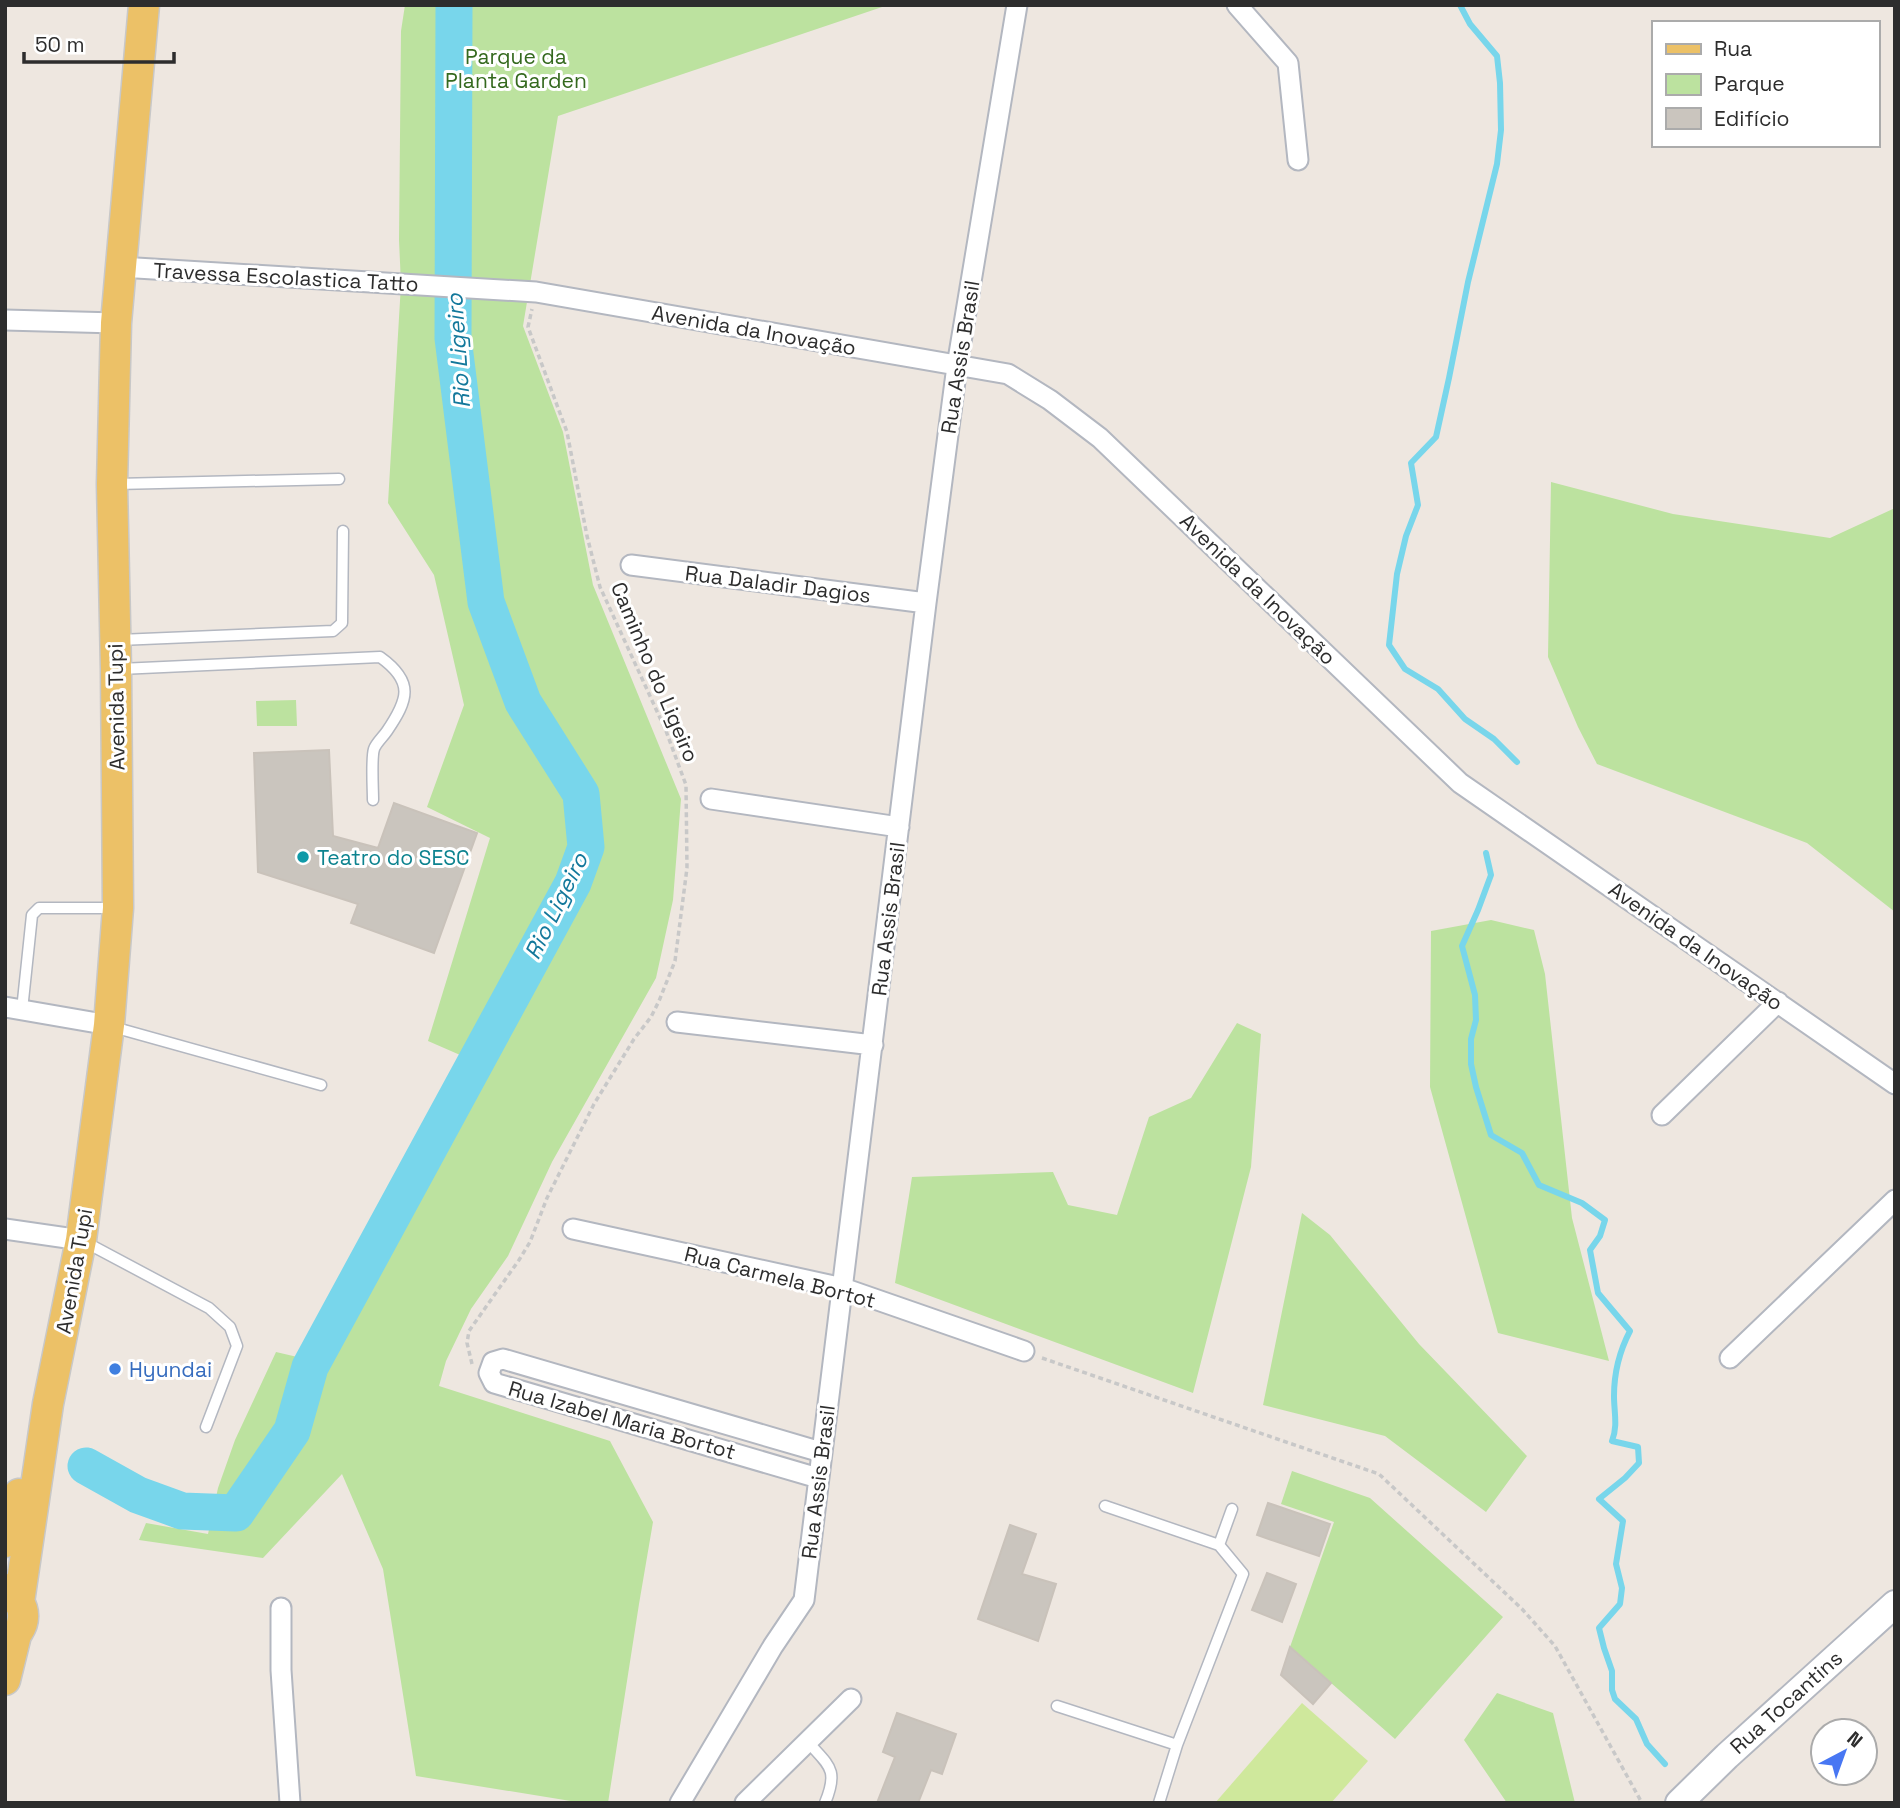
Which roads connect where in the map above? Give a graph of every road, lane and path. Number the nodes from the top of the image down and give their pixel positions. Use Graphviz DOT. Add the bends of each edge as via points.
graph roads {
  1 [pos="144,5"];
  2 [pos="1017,5"];
  3 [pos="1237,5"];
  4 [pos="1297,160"];
  5 [pos="120,267"];
  6 [pos="536,292"];
  7 [pos="5,320"];
  8 [pos="116,323"];
  9 [pos="957,366"];
  10 [pos="339,479"];
  11 [pos="112,484"];
  12 [pos="343,531"];
  13 [pos="631,565"];
  14 [pos="926,603"];
  15 [pos="116,654"];
  16 [pos="711,799"];
  17 [pos="373,800"];
  18 [pos="899,827"];
  19 [pos="118,908"];
  20 [pos="1778,1002"];
  21 [pos="14,1008"];
  22 [pos="677,1022"];
  23 [pos="109,1026"];
  24 [pos="873,1045"];
  25 [pos="1895,1084"];
  26 [pos="321,1085"];
  27 [pos="1662,1115"];
  28 [pos="1895,1200"];
  29 [pos="5,1228"];
  30 [pos="573,1229"];
  31 [pos="81,1240"];
  32 [pos="843,1288"];
  33 [pos="1024,1351"];
  34 [pos="1730,1358"];
  35 [pos="494,1382"];
  36 [pos="48,1404"];
  37 [pos="206,1427"];
  38 [pos="821,1452"];
  39 [pos="818,1478"];
  40 [pos="1105,1506"];
  41 [pos="1232,1509"];
  42 [pos="5,1542"];
  43 [pos="1219,1545"];
  44 [pos="12,1595"];
  45 [pos="1895,1604"];
  46 [pos="281,1608"];
  47 [pos="11,1639"];
  48 [pos="5,1680"];
  49 [pos="851,1699"];
  50 [pos="1058,1706"];
  51 [pos="808,1742"];
  52 [pos="1177,1745"];
  53 [pos="290,1803"];
  54 [pos="680,1803"];
  55 [pos="745,1803"];
  56 [pos="825,1803"];
  57 [pos="1159,1803"];
  58 [pos="1642,1803"];
  59 [pos="1679,1803"];
  1 -- 5 [label="main road, Avenida Tupi"];
  2 -- 9 [label="street, Rua Assis Brasil"];
  3 -- 4 [label="street" via="1288,63"];
  5 -- 6 [label="street, Travessa Escolastica Tatto"];
  5 -- 8 [label="main road, Avenida Tupi"];
  6 -- 9 [label="street, Avenida da Inovação"];
  6 -- 35 [label="path, Caminho do Ligeiro" via="528,327 567,432 600,587 686,785 687,868 675,961 659,1001 594,1104 530,1242 469,1331 467,1343 479,1381"];
  7 -- 8 [label="street"];
  8 -- 11 [label="main road, Avenida Tupi"];
  9 -- 14 [label="street, Rua Assis Brasil"];
  9 -- 20 [label="street, Avenida da Inovação" via="1008,374 1051,400 1100,438 1460,783"];
  10 -- 11 [label="lane"];
  11 -- 15 [label="main road, Avenida Tupi"];
  12 -- 15 [label="lane" via="342,623 333,631"];
  13 -- 14 [label="street, Rua Daladir Dagios"];
  14 -- 18 [label="street, Rua Assis Brasil"];
  15 -- 17 [label="lane" via="380,657 394,667 405,691 396,718 374,749"];
  15 -- 19 [label="main road, Avenida Tupi"];
  16 -- 18 [label="street"];
  18 -- 24 [label="street, Rua Assis Brasil"];
  19 -- 21 [label="lane" via="39,908 32,915"];
  19 -- 23 [label="main road, Avenida Tupi"];
  20 -- 25 [label="street, Avenida da Inovação"];
  20 -- 27 [label="street"];
  21 -- 23 [label="street"];
  22 -- 24 [label="street"];
  23 -- 26 [label="lane"];
  23 -- 31 [label="main road, Avenida Tupi"];
  24 -- 32 [label="street, Rua Assis Brasil"];
  28 -- 34 [label="street"];
  29 -- 31 [label="street"];
  30 -- 32 [label="street, Rua Carmela Bortot"];
  31 -- 36 [label="main road, Avenida Tupi"];
  31 -- 37 [label="lane" via="209,1308 230,1327 237,1346"];
  32 -- 33 [label="street, Rua Carmela Bortot"];
  32 -- 38 [label="street, Rua Assis Brasil"];
  33 -- 58 [label="path" via="1379,1474 1555,1646"];
  35 -- 38 [label="street, Rua Izabel Maria Bortot" via="489,1373 493,1362 503,1359"];
  35 -- 39 [label="street, Rua Izabel Maria Bortot"];
  36 -- 42 [label="main road, Avenida Tupi"];
  36 -- 44 [label="main road, Avenida Tupi"];
  38 -- 39 [label="street, Rua Assis Brasil"];
  39 -- 54 [label="street, Rua Assis Brasil" via="804,1600"];
  40 -- 43 [label="lane"];
  41 -- 43 [label="lane"];
  43 -- 52 [label="lane" via="1243,1574"];
  44 -- 47 [label="main road, Avenida Tupi" via="23,1619"];
  45 -- 59 [label="main road, Rua Tocantins"];
  46 -- 53 [label="street"];
  47 -- 48 [label="main road"];
  49 -- 51 [label="street"];
  50 -- 52 [label="lane"];
  51 -- 55 [label="street"];
  51 -- 56 [label="lane" via="831,1769 832,1788"];
  52 -- 57 [label="lane"];
}
